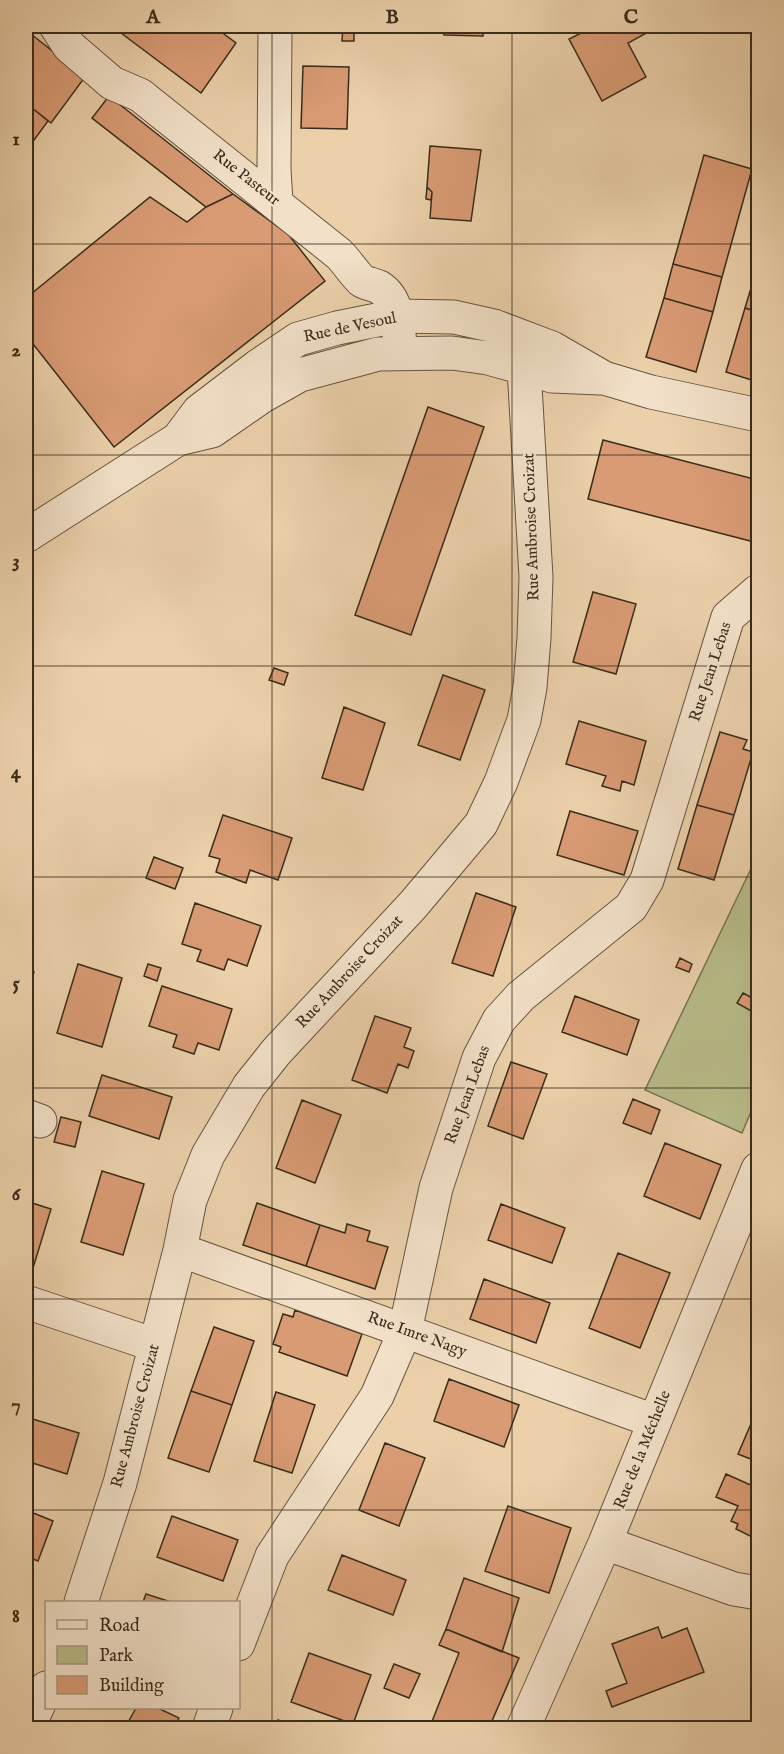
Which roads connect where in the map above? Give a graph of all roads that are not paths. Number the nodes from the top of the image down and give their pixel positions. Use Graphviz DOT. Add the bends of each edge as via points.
graph roads {
  1 [pos="56,26"];
  2 [pos="275,26"];
  3 [pos="276,202"];
  4 [pos="397,316"];
  5 [pos="552,348"];
  6 [pos="400,353"];
  7 [pos="524,368"];
  8 [pos="603,378"];
  9 [pos="759,415"];
  10 [pos="178,439"];
  11 [pos="26,536"];
  12 [pos="759,591"];
  13 [pos="759,1169"];
  14 [pos="180,1250"];
  15 [pos="26,1302"];
  16 [pos="405,1331"];
  17 [pos="155,1345"];
  18 [pos="654,1421"];
  19 [pos="605,1542"];
  20 [pos="759,1593"];
  21 [pos="81,1601"];
  22 [pos="240,1639"];
  23 [pos="215,1709"];
  24 [pos="209,1728"];
  25 [pos="523,1728"];
  1 -- 3 [label="street, Rue Pasteur" via="69,46 112,83 140,95"];
  2 -- 3 [label="street"];
  3 -- 4 [label="street, Rue Pasteur" via="339,254 362,281 385,292"];
  4 -- 5 [label="street, Rue de Vesoul" via="472,320"];
  4 -- 6 [label="street, Rue Pasteur"];
  4 -- 10 [label="street, Rue de Vesoul" via="298,339 199,411"];
  5 -- 7 [label="street"];
  5 -- 8 [label="street, Rue de Vesoul"];
  6 -- 7 [label="street" via="452,353"];
  6 -- 10 [label="street" via="378,354 300,375 212,431"];
  7 -- 8 [label="street" via="552,376"];
  7 -- 14 [label="street, Rue Ambroise Croizat" via="536,577 534,638 524,720 501,782 481,824 249,1086 208,1155 190,1200"];
  8 -- 9 [label="street, Rue de Vesoul"];
  10 -- 11 [label="street, Rue de Vesoul"];
  12 -- 16 [label="street, Rue Jean Lebas" via="728,617 647,880 631,907 521,996 499,1020 479,1058 436,1188"];
  13 -- 18 [label="street, Rue de la Méchelle"];
  14 -- 16 [label="street, Rue Imre Nagy"];
  14 -- 17 [label="street, Rue Ambroise Croizat"];
  15 -- 17 [label="street"];
  16 -- 18 [label="street, Rue Imre Nagy"];
  16 -- 22 [label="street, Rue Jean Lebas" via="377,1396 272,1556"];
  17 -- 21 [label="street, Rue Ambroise Croizat" via="120,1483"];
  18 -- 19 [label="street, Rue de la Méchelle"];
  19 -- 20 [label="street" via="734,1589"];
  19 -- 25 [label="street, Rue de la Méchelle"];
  23 -- 24 [label="street"];
}
